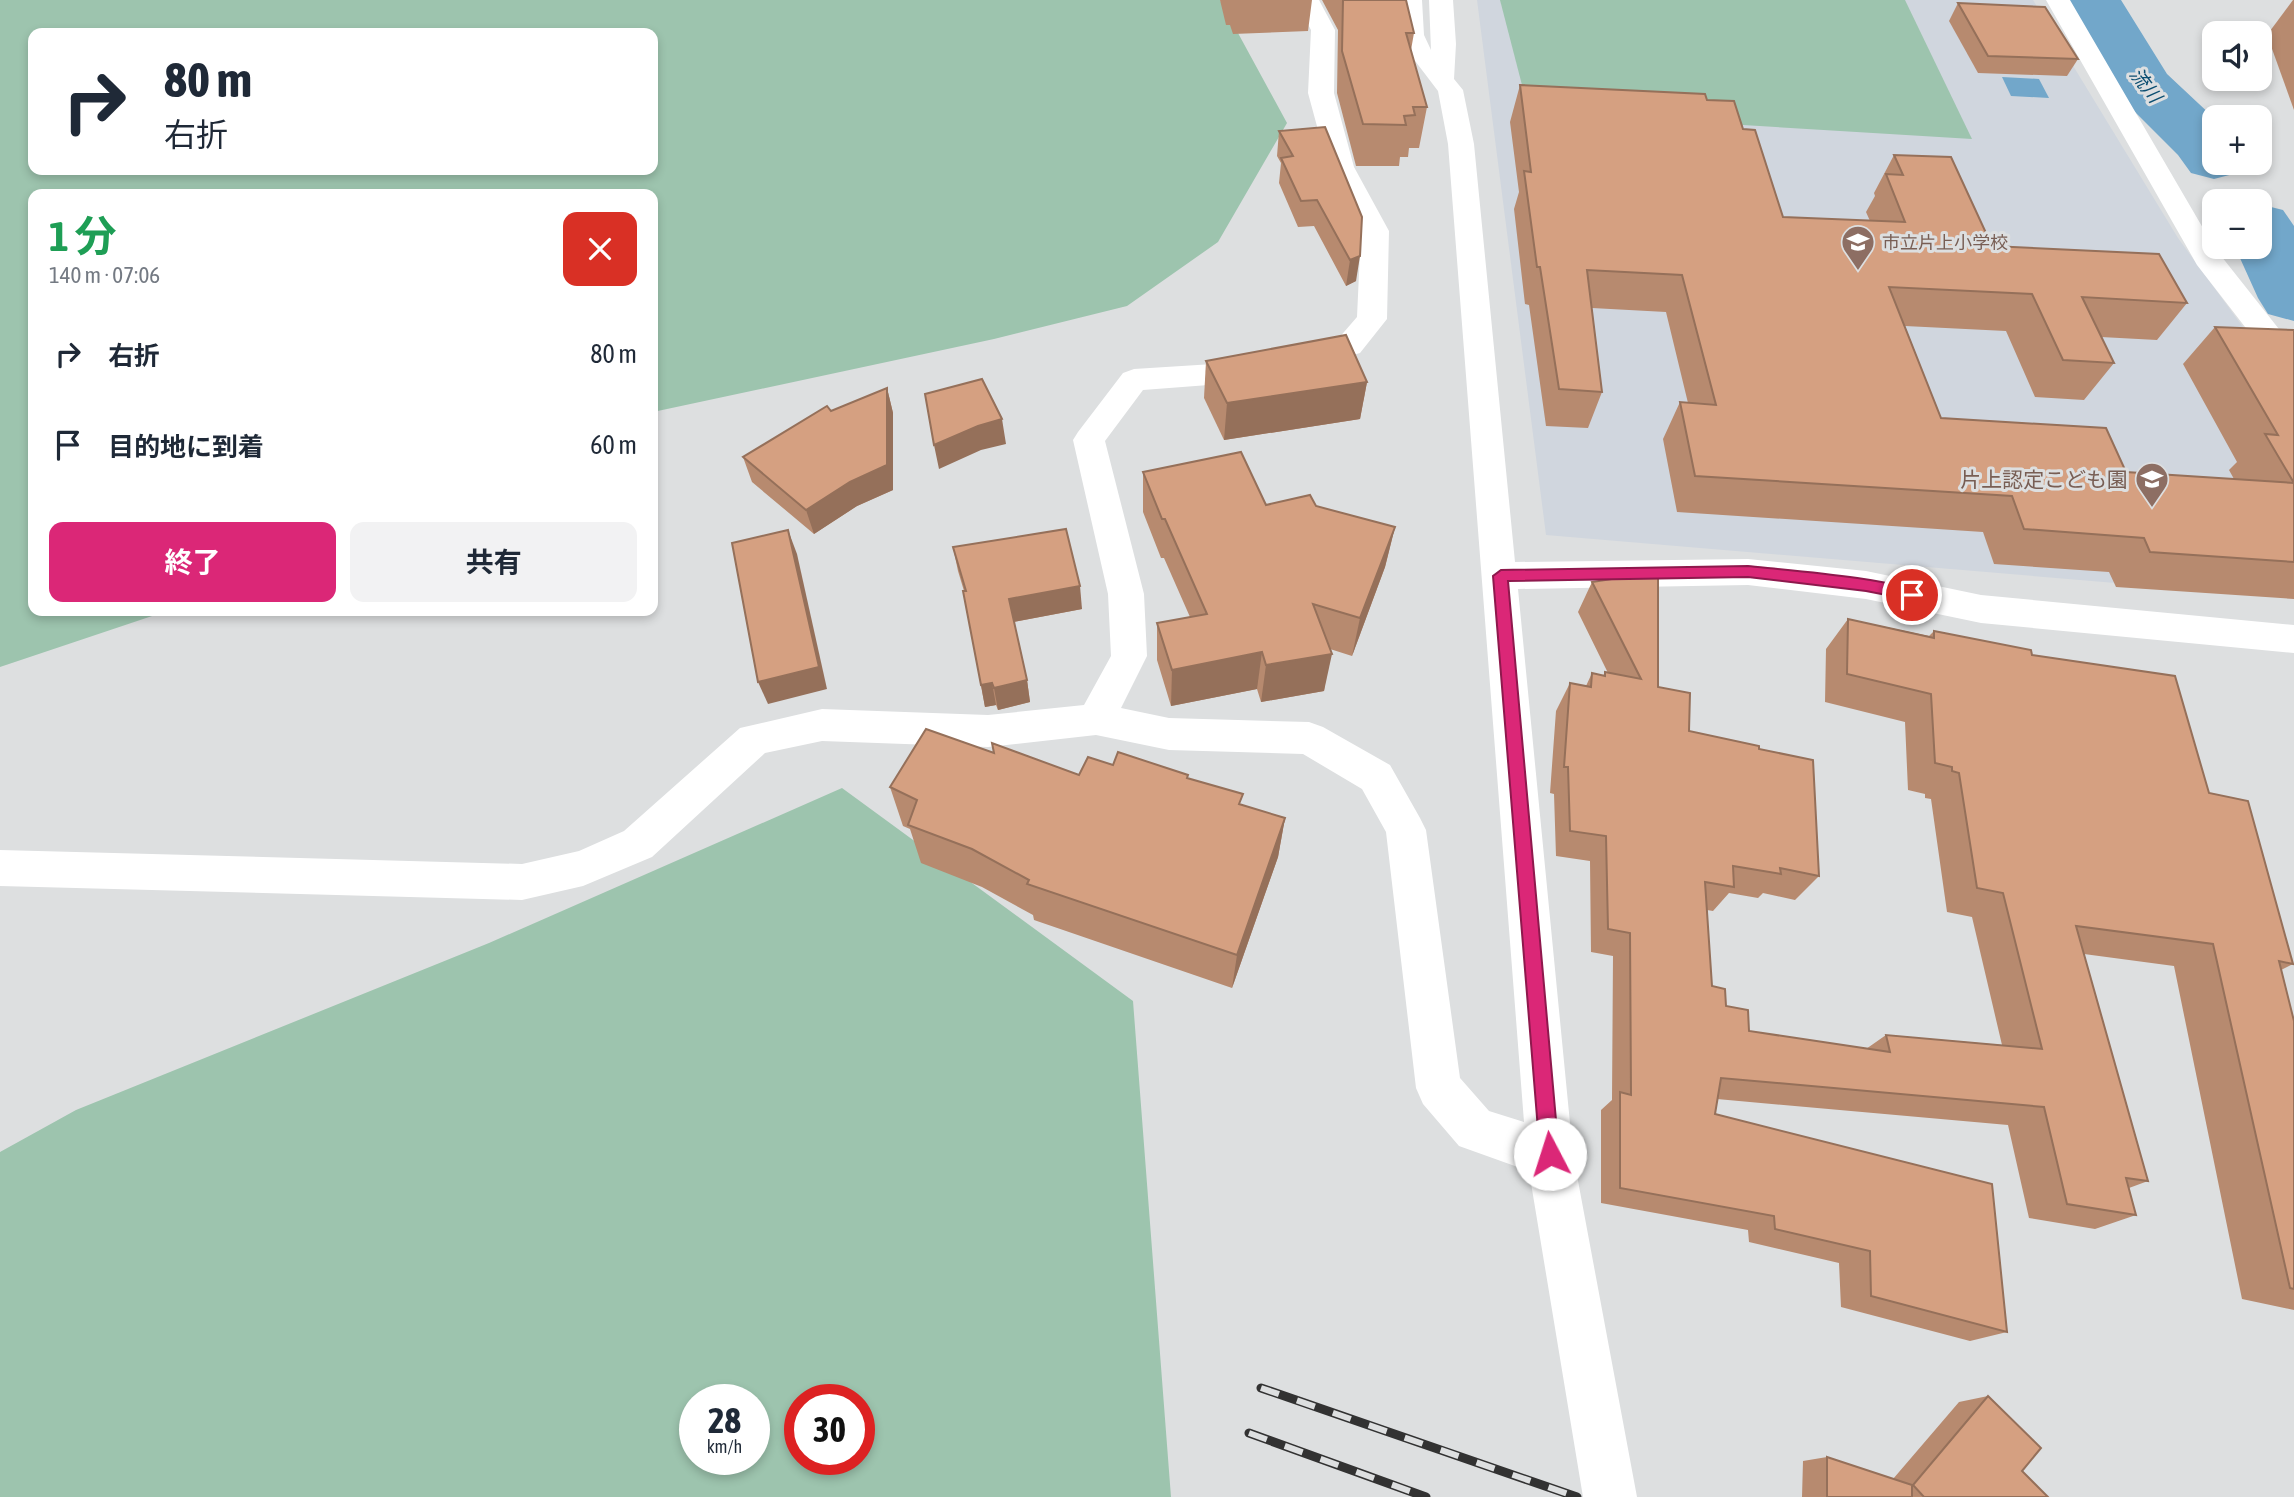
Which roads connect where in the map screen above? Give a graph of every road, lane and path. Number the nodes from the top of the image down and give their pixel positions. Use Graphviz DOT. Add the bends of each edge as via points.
graph roads {
  1 [pos="1307,0"];
  2 [pos="1410,0"];
  3 [pos="1441,0"];
  4 [pos="2057,0"];
  5 [pos="1442,78"];
  6 [pos="2294,369"];
  7 [pos="1501,576"];
  8 [pos="2294,639"];
  9 [pos="1096,719"];
  10 [pos="0,868"];
  11 [pos="1550,1154"];
  12 [pos="1610,1497"];
  1 -- 9 [label="street" via="1323,30 1321,93 1341,167 1375,231 1372,319 1349,346 1261,371 1135,380 1090,440 1126,594 1129,656"];
  2 -- 5 [label="street" via="1412,34 1418,49"];
  3 -- 5 [label="street"];
  4 -- 6 [label="street" via="2211,265"];
  5 -- 7 [label="street" via="1454,102 1461,144"];
  7 -- 8 [label="street" via="1748,572 1866,585 1981,609"];
  7 -- 11 [label="street"];
  9 -- 10 [label="street" via="988,731 822,725 754,739 638,844 583,868 522,882"];
  9 -- 11 [label="street" via="1169,734 1309,738 1376,777 1406,830 1439,1088 1475,1130"];
  11 -- 12 [label="street"];
}
